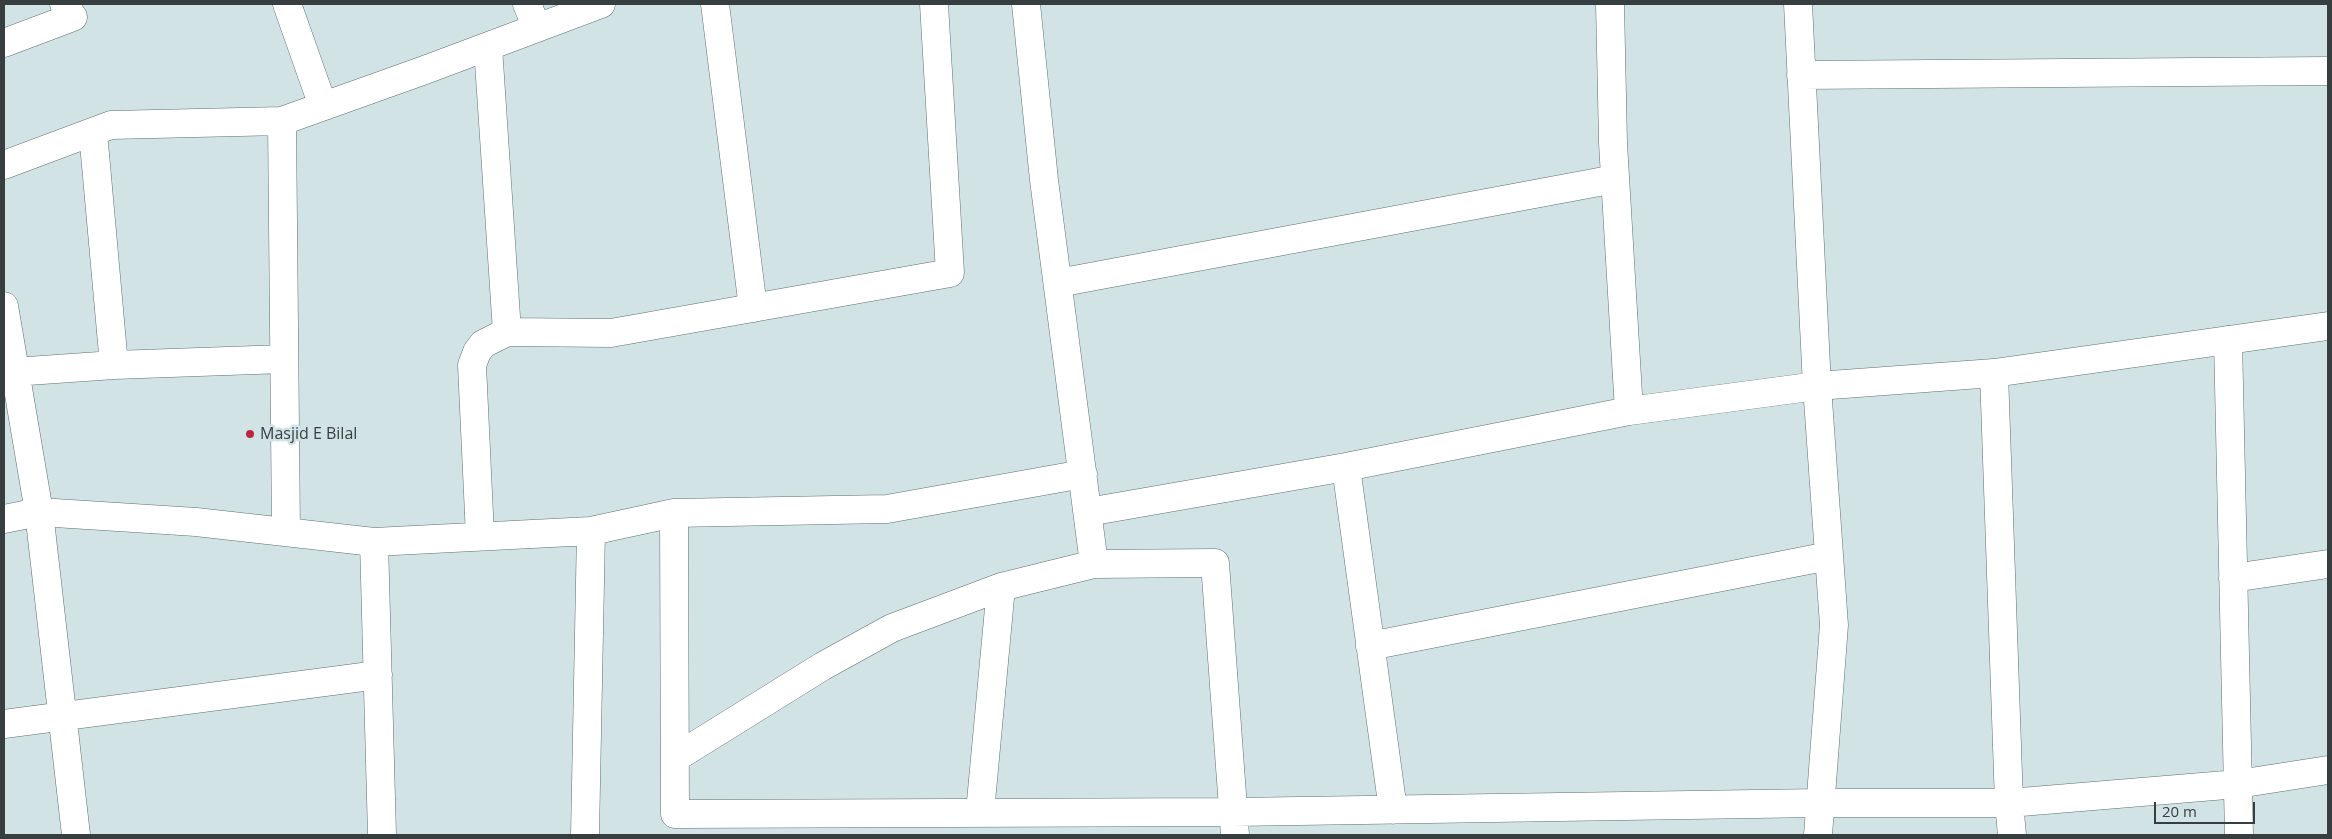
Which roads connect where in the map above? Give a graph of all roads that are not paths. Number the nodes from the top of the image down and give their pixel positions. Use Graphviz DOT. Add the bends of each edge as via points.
graph roads {
  1 [pos="64,4"];
  2 [pos="287,4"];
  3 [pos="601,4"];
  4 [pos="715,4"];
  5 [pos="934,4"];
  6 [pos="1610,4"];
  7 [pos="1798,4"];
  8 [pos="1029,5"];
  9 [pos="532,16"];
  10 [pos="4,43"];
  11 [pos="488,46"];
  12 [pos="2328,71"];
  13 [pos="1801,75"];
  14 [pos="323,106"];
  15 [pos="282,121"];
  16 [pos="93,132"];
  17 [pos="4,166"];
  18 [pos="1615,179"];
  19 [pos="1058,283"];
  20 [pos="4,306"];
  21 [pos="753,308"];
  22 [pos="2328,326"];
  23 [pos="507,332"];
  24 [pos="2228,340"];
  25 [pos="284,360"];
  26 [pos="114,365"];
  27 [pos="14,372"];
  28 [pos="1994,373"];
  29 [pos="1817,386"];
  30 [pos="1629,411"];
  31 [pos="1346,467"];
  32 [pos="1083,474"];
  33 [pos="39,512"];
  34 [pos="1088,512"];
  35 [pos="674,513"];
  36 [pos="4,519"];
  37 [pos="591,531"];
  38 [pos="286,532"];
  39 [pos="480,536"];
  40 [pos="374,542"];
  41 [pos="1829,556"];
  42 [pos="1094,564"];
  43 [pos="2328,564"];
  44 [pos="2233,578"];
  45 [pos="1001,587"];
  46 [pos="1370,646"];
  47 [pos="378,675"];
  48 [pos="63,717"];
  49 [pos="4,724"];
  50 [pos="675,758"];
  51 [pos="2328,770"];
  52 [pos="2238,784"];
  53 [pos="1820,803"];
  54 [pos="2009,803"];
  55 [pos="1393,810"];
  56 [pos="980,812"];
  57 [pos="1235,824"];
  58 [pos="76,835"];
  59 [pos="382,835"];
  60 [pos="585,835"];
  61 [pos="1818,835"];
  62 [pos="2012,835"];
  63 [pos="2239,835"];
  1 -- 10 [label="street" via="73,17"];
  2 -- 14 [label="street"];
  3 -- 9 [label="street"];
  4 -- 21 [label="street"];
  5 -- 21 [label="street" via="950,273"];
  6 -- 18 [label="street"];
  7 -- 13 [label="street"];
  8 -- 19 [label="street" via="1044,180"];
  9 -- 11 [label="street"];
  11 -- 14 [label="street"];
  11 -- 23 [label="street"];
  12 -- 13 [label="street"];
  13 -- 29 [label="street"];
  14 -- 15 [label="street"];
  15 -- 16 [label="street" via="111,125"];
  15 -- 25 [label="street"];
  16 -- 17 [label="street"];
  16 -- 26 [label="street"];
  18 -- 19 [label="street"];
  18 -- 30 [label="street"];
  19 -- 32 [label="street"];
  20 -- 27 [label="street"];
  21 -- 23 [label="street" via="611,333"];
  22 -- 24 [label="street"];
  23 -- 39 [label="street" via="483,344 472,365"];
  24 -- 28 [label="street"];
  24 -- 44 [label="street"];
  25 -- 26 [label="street"];
  25 -- 38 [label="street"];
  26 -- 27 [label="street"];
  27 -- 33 [label="street"];
  28 -- 29 [label="street"];
  28 -- 54 [label="street"];
  29 -- 30 [label="street"];
  29 -- 41 [label="street"];
  30 -- 31 [label="street"];
  31 -- 34 [label="street"];
  31 -- 46 [label="street"];
  32 -- 34 [label="street"];
  32 -- 35 [label="street" via="887,509"];
  33 -- 36 [label="street"];
  33 -- 38 [label="street" via="196,522"];
  33 -- 48 [label="street"];
  34 -- 42 [label="street"];
  35 -- 37 [label="street"];
  35 -- 50 [label="street"];
  37 -- 39 [label="street"];
  37 -- 60 [label="street"];
  38 -- 40 [label="street"];
  39 -- 40 [label="street"];
  40 -- 47 [label="street"];
  41 -- 46 [label="street"];
  41 -- 53 [label="street" via="1834,625"];
  42 -- 45 [label="street"];
  42 -- 57 [label="street" via="1215,563"];
  43 -- 44 [label="street"];
  44 -- 52 [label="street"];
  45 -- 50 [label="street" via="880,634"];
  45 -- 56 [label="street"];
  46 -- 55 [label="street"];
  47 -- 48 [label="street"];
  47 -- 59 [label="street"];
  48 -- 49 [label="street"];
  48 -- 58 [label="street"];
  50 -- 56 [label="street" via="675,814"];
  51 -- 52 [label="street"];
  52 -- 54 [label="street"];
  52 -- 63 [label="street"];
  53 -- 54 [label="street"];
  53 -- 55 [label="street"];
  53 -- 61 [label="street"];
  54 -- 62 [label="street"];
  55 -- 57 [label="street"];
  56 -- 57 [label="street"];
}
